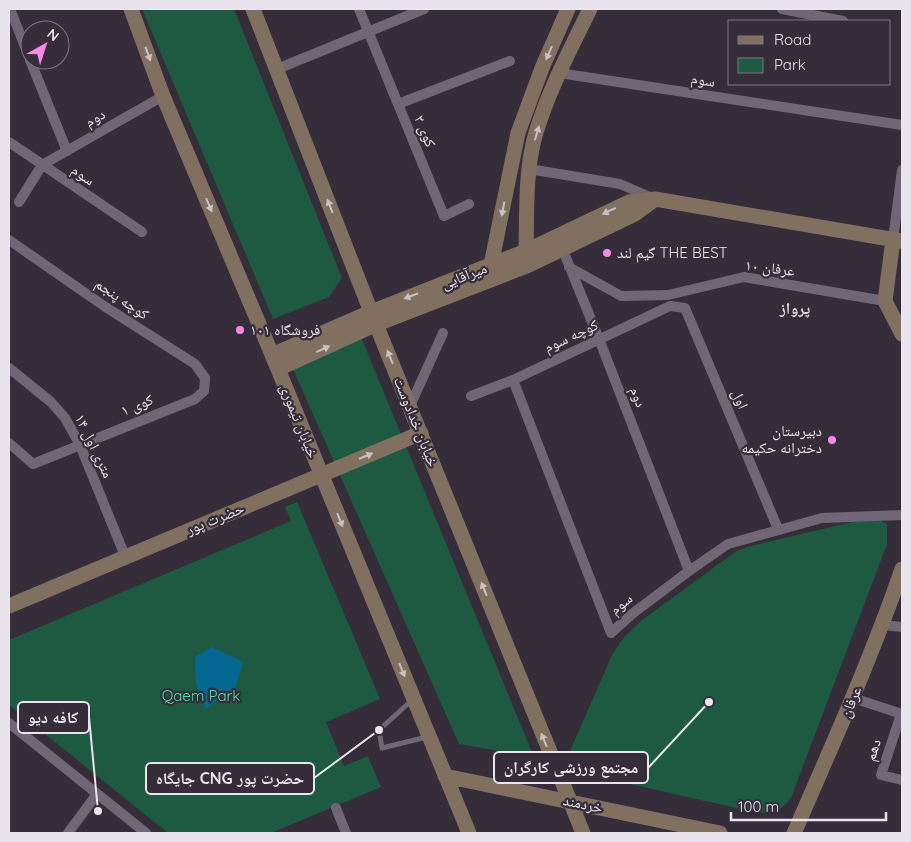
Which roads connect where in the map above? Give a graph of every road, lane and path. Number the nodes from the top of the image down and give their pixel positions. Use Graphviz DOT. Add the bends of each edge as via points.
graph roads {
  1 [pos="131,9"];
  2 [pos="253,9"];
  3 [pos="359,9"];
  4 [pos="424,9"];
  5 [pos="568,9"];
  6 [pos="590,9"];
  7 [pos="782,9"];
  8 [pos="10,10"];
  9 [pos="838,20"];
  10 [pos="368,33"];
  11 [pos="20,34"];
  12 [pos="510,61"];
  13 [pos="277,69"];
  14 [pos="34,70"];
  15 [pos="558,74"];
  16 [pos="163,96"];
  17 [pos="398,104"];
  18 [pos="902,125"];
  19 [pos="9,142"];
  20 [pos="67,151"];
  21 [pos="42,166"];
  22 [pos="529,169"];
  23 [pos="902,170"];
  24 [pos="655,199"];
  25 [pos="19,202"];
  26 [pos="469,204"];
  27 [pos="142,232"];
  28 [pos="9,240"];
  29 [pos="898,241"];
  30 [pos="559,242"];
  31 [pos="527,258"];
  32 [pos="569,266"];
  33 [pos="493,272"];
  34 [pos="885,301"];
  35 [pos="685,308"];
  36 [pos="374,318"];
  37 [pos="443,333"];
  38 [pos="902,334"];
  39 [pos="599,339"];
  40 [pos="275,362"];
  41 [pos="9,368"];
  42 [pos="513,380"];
  43 [pos="204,391"];
  44 [pos="470,396"];
  45 [pos="410,406"];
  46 [pos="421,433"];
  47 [pos="9,443"];
  48 [pos="80,445"];
  49 [pos="322,475"];
  50 [pos="902,515"];
  51 [pos="778,530"];
  52 [pos="125,556"];
  53 [pos="902,569"];
  54 [pos="689,570"];
  55 [pos="9,606"];
  56 [pos="882,625"];
  57 [pos="902,627"];
  58 [pos="414,698"];
  59 [pos="854,698"];
  60 [pos="902,714"];
  61 [pos="9,723"];
  62 [pos="429,737"];
  63 [pos="445,776"];
  64 [pos="902,780"];
  65 [pos="97,794"];
  66 [pos="569,802"];
  67 [pos="336,808"];
  68 [pos="694,830"];
  69 [pos="68,833"];
  70 [pos="146,833"];
  71 [pos="346,833"];
  72 [pos="469,833"];
  73 [pos="583,833"];
  74 [pos="720,833"];
  75 [pos="794,833"];
  1 -- 16 [label="street, خیابان تیموری, one-way"];
  2 -- 13 [label="street, خیابان خدادوست"];
  3 -- 10 [label="street, کوی ۲"];
  4 -- 10 [label="street"];
  5 -- 33 [label="street, one-way" via="518,133"];
  6 -- 15 [label="street"];
  7 -- 9 [label="street"];
  8 -- 11 [label="street"];
  10 -- 13 [label="street"];
  10 -- 17 [label="street, کوی ۲"];
  12 -- 17 [label="street"];
  36 -- 13 [label="street, خیابان خدادوست, one-way"];
  14 -- 20 [label="street"];
  15 -- 18 [label="street, سوم"];
  22 -- 15 [label="street, one-way" via="535,136"];
  16 -- 20 [label="street, دوم"];
  16 -- 40 [label="street, خیابان تیموری, one-way"];
  17 -- 26 [label="street, کوی ۲" via="444,216"];
  19 -- 21 [label="street, سوم"];
  20 -- 21 [label="street, دوم"];
  21 -- 25 [label="street"];
  21 -- 27 [label="street, سوم"];
  22 -- 24 [label="street" via="620,184"];
  22 -- 31 [label="street"];
  23 -- 29 [label="street"];
  24 -- 29 [label="street"];
  24 -- 30 [label="street, میرآقایی" via="636,214"];
  28 -- 43 [label="street, کوچه پنجم" via="195,364 205,378"];
  29 -- 34 [label="street"];
  30 -- 31 [label="street, میرآقایی"];
  30 -- 32 [label="street, دوم"];
  31 -- 33 [label="street, میرآقایی"];
  32 -- 34 [label="street, عرفان ۱۰" via="621,296 668,294 744,277"];
  32 -- 39 [label="street, دوم"];
  33 -- 36 [label="street, میرآقایی"];
  34 -- 38 [label="street"];
  35 -- 39 [label="street, کوچه سوم" via="670,306"];
  35 -- 51 [label="street, اول"];
  36 -- 40 [label="street, میرآقایی"];
  45 -- 36 [label="street, خیابان خدادوست, one-way"];
  37 -- 45 [label="street"];
  39 -- 42 [label="street, کوچه سوم"];
  39 -- 54 [label="street, دوم"];
  40 -- 49 [label="street, خیابان تیموری"];
  41 -- 48 [label="street, ۱۴ متری اول" via="51,402 65,418"];
  42 -- 44 [label="street, کوچه سوم"];
  42 -- 54 [label="street, سوم" via="611,633"];
  43 -- 48 [label="street, کوی ۱" via="195,399"];
  45 -- 46 [label="street, خیابان خدادوست"];
  49 -- 46 [label="street, حضرت پور, one-way"];
  66 -- 46 [label="street, خیابان خدادوست, one-way"];
  47 -- 48 [label="street, کوی ۱" via="33,464"];
  48 -- 52 [label="street, ۱۴ متری اول"];
  49 -- 52 [label="street, حضرت پور"];
  49 -- 58 [label="street, خیابان تیموری, one-way"];
  50 -- 51 [label="street, سوم" via="822,518"];
  51 -- 54 [label="street, سوم" via="728,544"];
  52 -- 55 [label="street, حضرت پور"];
  53 -- 56 [label="street, عرفان"];
  56 -- 57 [label="street"];
  56 -- 59 [label="street, عرفان"];
  58 -- 62 [label="street, خیابان تیموری"];
  58 -- 62 [label="lane" via="379,730 382,748"];
  59 -- 60 [label="street, دهم"];
  59 -- 75 [label="street, عرفان"];
  60 -- 64 [label="street, دهم" via="881,775"];
  61 -- 65 [label="street"];
  62 -- 63 [label="street, خیابان تیموری"];
  63 -- 66 [label="street, خردمند"];
  63 -- 72 [label="street, خیابان تیموری"];
  65 -- 69 [label="street"];
  65 -- 70 [label="street"];
  66 -- 68 [label="street, خردمند"];
  66 -- 73 [label="street, خیابان خدادوست"];
  67 -- 71 [label="street"];
  68 -- 74 [label="street, خردمند"];
}
